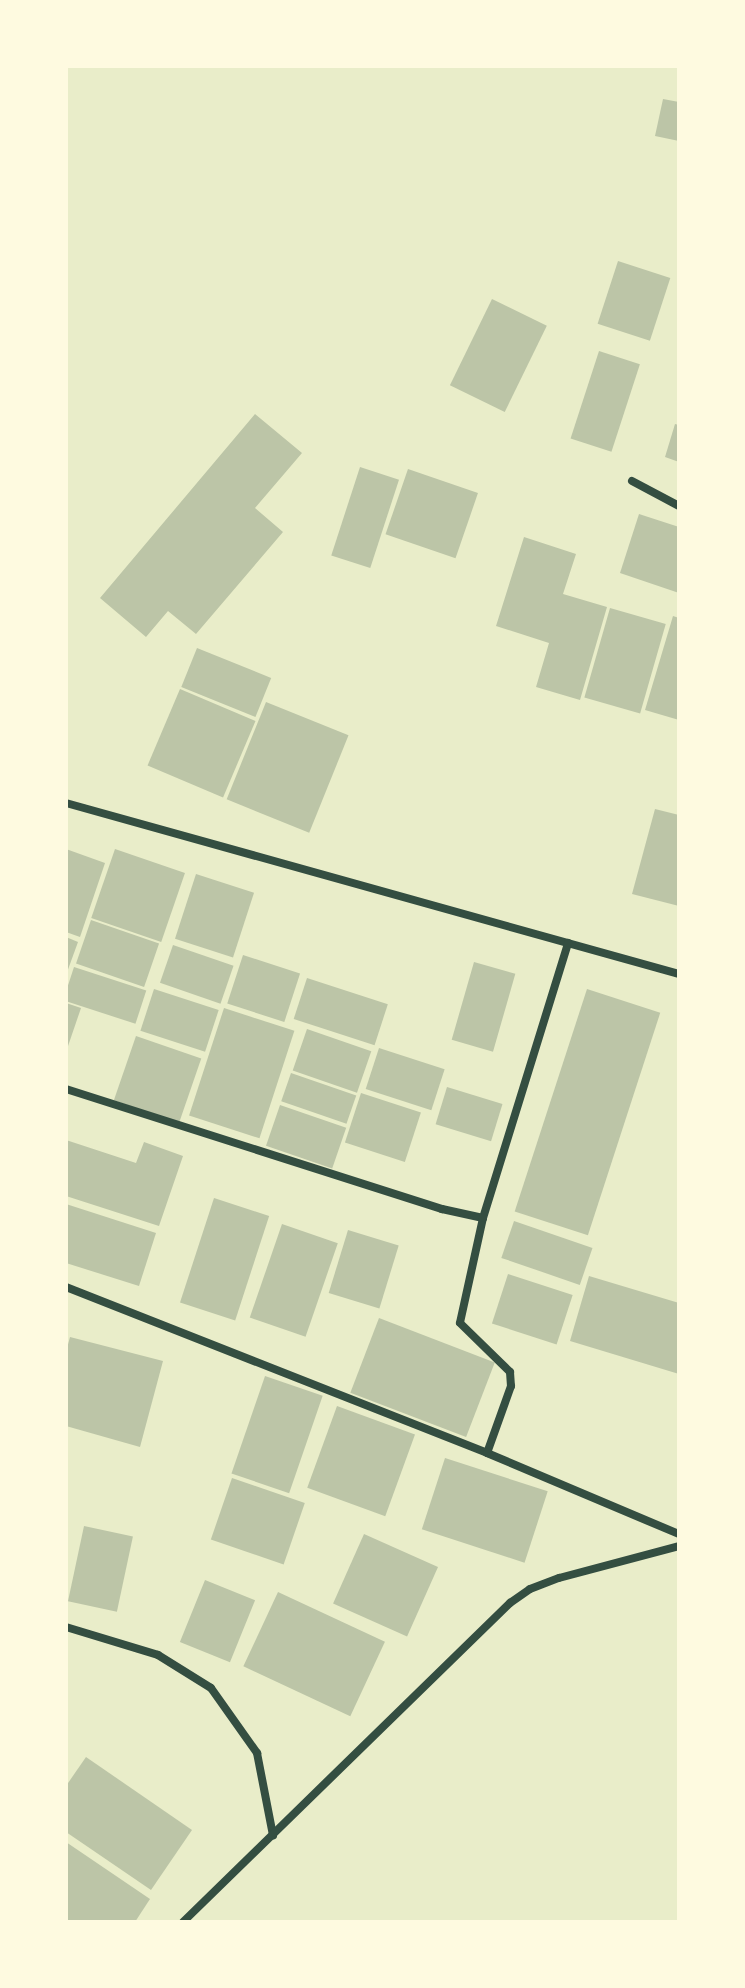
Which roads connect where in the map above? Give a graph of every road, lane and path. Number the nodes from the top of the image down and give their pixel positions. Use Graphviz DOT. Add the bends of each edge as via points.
graph roads {
  1 [pos="632,481"];
  2 [pos="679,506"];
  3 [pos="66,803"];
  4 [pos="568,943"];
  5 [pos="679,974"];
  6 [pos="66,1089"];
  7 [pos="483,1218"];
  8 [pos="66,1287"];
  9 [pos="487,1453"];
  10 [pos="679,1534"];
  11 [pos="679,1546"];
  12 [pos="66,1627"];
  13 [pos="273,1835"];
  14 [pos="183,1922"];
  1 -- 2 [label="street"];
  3 -- 4 [label="street"];
  4 -- 5 [label="street"];
  4 -- 7 [label="street"];
  6 -- 7 [label="street"];
  7 -- 9 [label="street" via="460,1323 510,1372 511,1386"];
  8 -- 9 [label="street"];
  9 -- 10 [label="street"];
  11 -- 13 [label="street" via="559,1578 510,1603"];
  12 -- 13 [label="street" via="158,1655 211,1688 257,1753"];
  13 -- 14 [label="street"];
}
